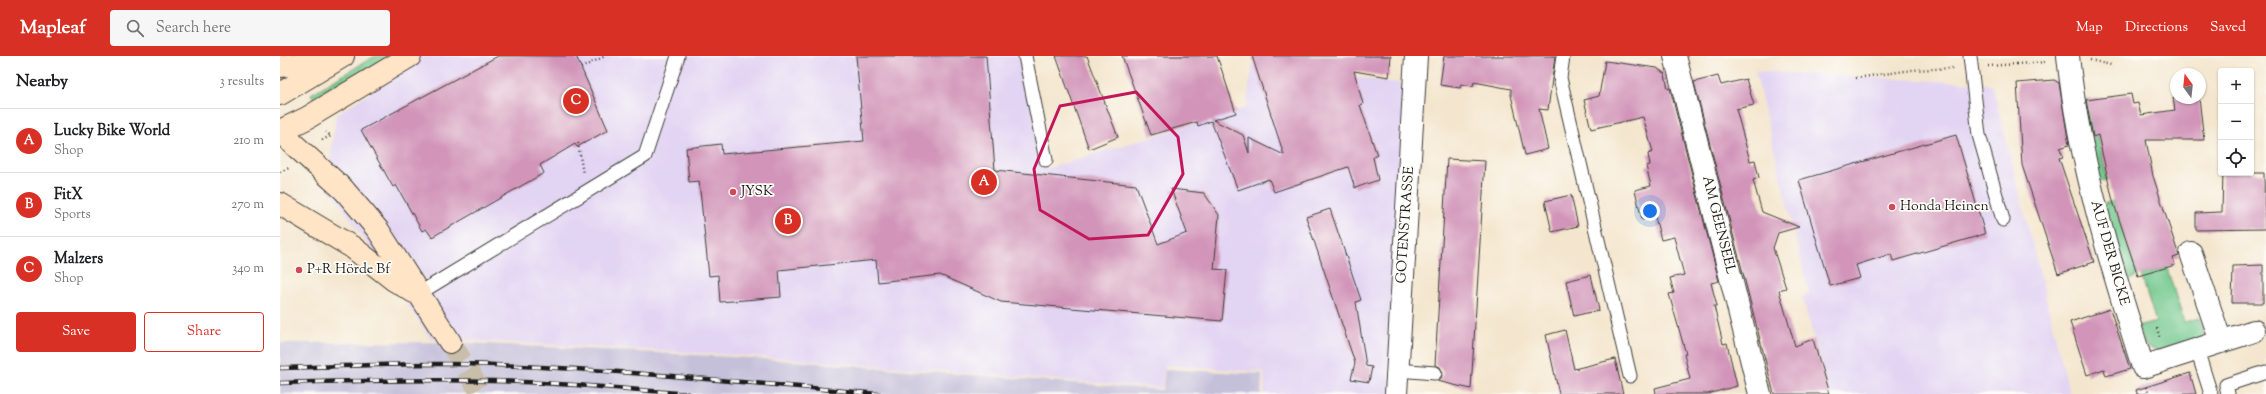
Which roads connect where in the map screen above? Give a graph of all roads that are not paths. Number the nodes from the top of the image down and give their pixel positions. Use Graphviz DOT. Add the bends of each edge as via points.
graph roads {
  1 [pos="410,56"];
  2 [pos="678,56"];
  3 [pos="1025,56"];
  4 [pos="1416,56"];
  5 [pos="1563,56"];
  6 [pos="1675,56"];
  7 [pos="1970,56"];
  8 [pos="2068,56"];
  9 [pos="340,58"];
  10 [pos="280,66"];
  11 [pos="280,94"];
  12 [pos="280,132"];
  13 [pos="1046,160"];
  14 [pos="280,204"];
  15 [pos="2003,220"];
  16 [pos="2191,253"];
  17 [pos="418,294"];
  18 [pos="2254,332"];
  19 [pos="450,342"];
  20 [pos="2221,342"];
  21 [pos="2197,350"];
  22 [pos="1397,370"];
  23 [pos="2266,372"];
  24 [pos="1434,373"];
  25 [pos="1630,376"];
  26 [pos="1396,394"];
  27 [pos="1760,394"];
  28 [pos="2211,394"];
  29 [pos="2228,394"];
  1 -- 12 [label="main road"];
  2 -- 17 [label="lane" via="645,156"];
  3 -- 13 [label="lane"];
  4 -- 22 [label="street, GOTENSTRASSE"];
  5 -- 25 [label="lane" via="1560,78"];
  6 -- 27 [label="street, AM GEENSEEL"];
  7 -- 15 [label="lane" via="1979,135"];
  8 -- 21 [label="street, AUF DER BICKE" via="2083,155 2115,277 2144,367"];
  9 -- 10 [label="main road"];
  9 -- 11 [label="main road"];
  12 -- 17 [label="main road" via="344,190 378,230"];
  14 -- 17 [label="main road" via="352,247 394,280"];
  16 -- 20 [label="street"];
  17 -- 19 [label="main road"];
  18 -- 20 [label="street, AUF DER BICKE"];
  20 -- 21 [label="street, AUF DER BICKE"];
  21 -- 28 [label="lane"];
  22 -- 24 [label="lane"];
  22 -- 26 [label="street, GOTENSTRASSE"];
  23 -- 29 [label="lane" via="2226,385"];
}
